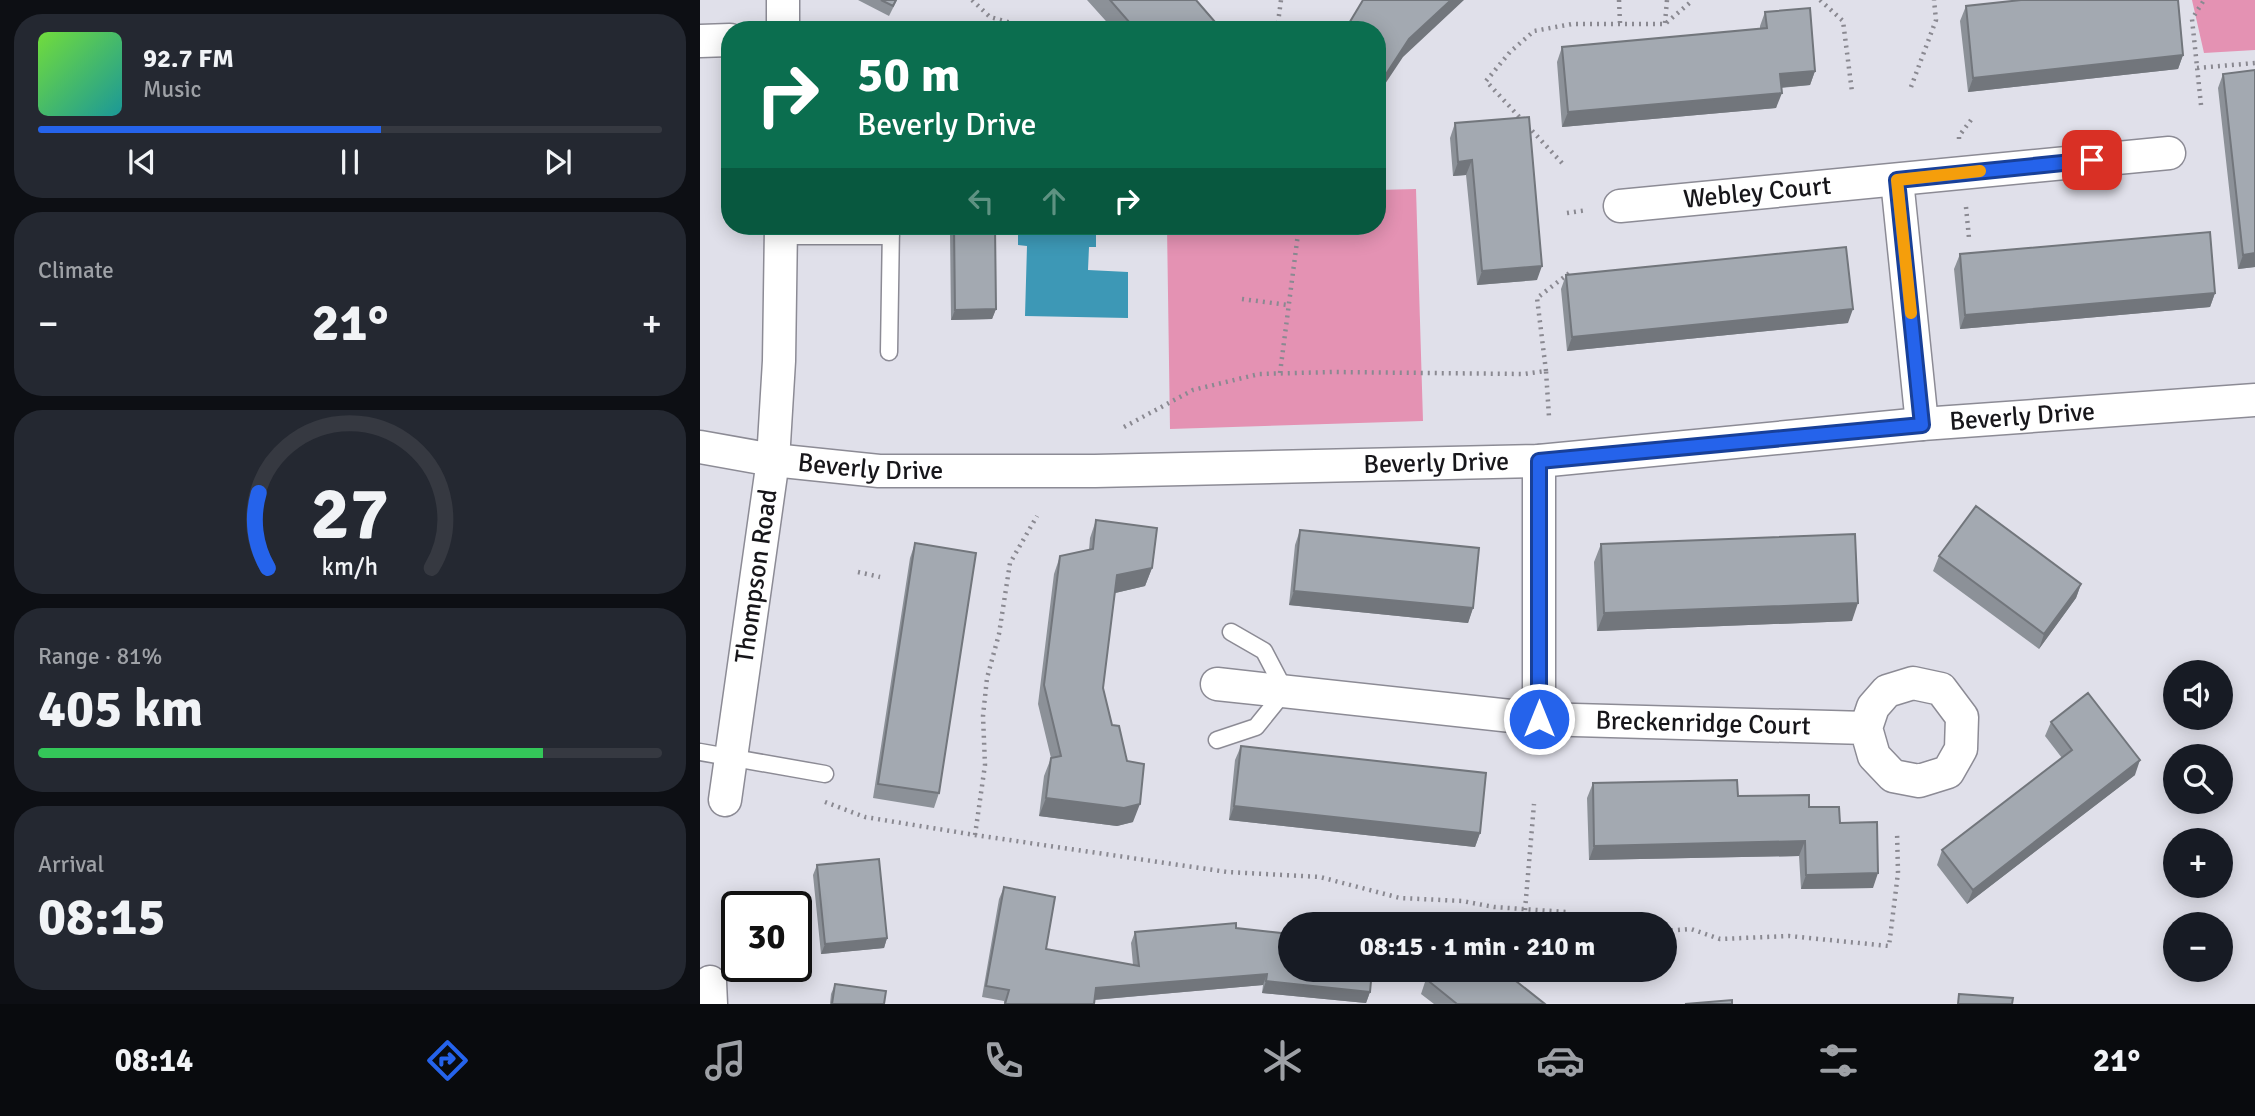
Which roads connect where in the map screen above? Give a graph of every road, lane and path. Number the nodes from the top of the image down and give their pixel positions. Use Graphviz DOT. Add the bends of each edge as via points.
graph roads {
  1 [pos="783,0"];
  2 [pos="972,0"];
  3 [pos="1281,0"];
  4 [pos="1619,0"];
  5 [pos="1667,0"];
  6 [pos="1693,0"];
  7 [pos="1820,0"];
  8 [pos="1934,0"];
  9 [pos="2204,0"];
  10 [pos="783,21"];
  11 [pos="1004,21"];
  12 [pos="1278,21"];
  13 [pos="1620,23"];
  14 [pos="1665,24"];
  15 [pos="721,40"];
  16 [pos="700,41"];
  17 [pos="2255,63"];
  18 [pos="2197,68"];
  19 [pos="1910,87"];
  20 [pos="1852,92"];
  21 [pos="2201,105"];
  22 [pos="2169,153"];
  23 [pos="1562,163"];
  24 [pos="1897,180"];
  25 [pos="1620,206"];
  26 [pos="781,235"];
  27 [pos="891,235"];
  28 [pos="1298,235"];
  29 [pos="1572,271"];
  30 [pos="1242,299"];
  31 [pos="1288,305"];
  32 [pos="889,352"];
  33 [pos="1546,371"];
  34 [pos="1280,373"];
  35 [pos="2255,400"];
  36 [pos="1549,417"];
  37 [pos="1922,425"];
  38 [pos="1124,426"];
  39 [pos="700,447"];
  40 [pos="774,460"];
  41 [pos="1539,461"];
  42 [pos="1037,516"];
  43 [pos="858,572"];
  44 [pos="880,577"];
  45 [pos="1231,632"];
  46 [pos="1217,684"];
  47 [pos="1284,691"];
  48 [pos="1539,719"];
  49 [pos="1867,728"];
  50 [pos="1217,740"];
  51 [pos="715,755"];
  52 [pos="825,774"];
  53 [pos="725,800"];
  54 [pos="821,801"];
  55 [pos="1534,804"];
  56 [pos="1897,831"];
  57 [pos="975,835"];
  58 [pos="1525,910"];
  59 [pos="1566,912"];
  60 [pos="1677,930"];
  1 -- 10 [label="street"];
  2 -- 11 [label="path" via="990,17"];
  3 -- 12 [label="path"];
  4 -- 13 [label="path"];
  5 -- 14 [label="path"];
  6 -- 14 [label="path"];
  7 -- 20 [label="path" via="1843,21"];
  8 -- 19 [label="path" via="1936,20"];
  9 -- 18 [label="path" via="2192,19"];
  13 -- 14 [label="path"];
  13 -- 23 [label="path" via="1534,31 1486,81"];
  15 -- 16 [label="street"];
  17 -- 18 [label="path"];
  18 -- 21 [label="path"];
  22 -- 24 [label="street, Webley Court"];
  24 -- 25 [label="street, Webley Court"];
  24 -- 37 [label="street"];
  26 -- 40 [label="street, Thompson Road"];
  27 -- 32 [label="lane"];
  28 -- 31 [label="path"];
  29 -- 33 [label="path" via="1537,298"];
  30 -- 31 [label="path"];
  31 -- 34 [label="path"];
  33 -- 34 [label="path"];
  33 -- 36 [label="path"];
  34 -- 38 [label="path" via="1193,390"];
  35 -- 37 [label="street, Beverly Drive"];
  37 -- 41 [label="street, Beverly Drive"];
  39 -- 40 [label="street, Beverly Drive"];
  40 -- 41 [label="street, Beverly Drive" via="879,471"];
  40 -- 51 [label="street, Thompson Road"];
  41 -- 48 [label="street"];
  42 -- 57 [label="path" via="1010,564 987,678 985,765"];
  43 -- 44 [label="path"];
  45 -- 47 [label="lane" via="1264,651"];
  46 -- 47 [label="street, Breckenridge Court"];
  47 -- 48 [label="street, Breckenridge Court"];
  47 -- 50 [label="lane" via="1255,726"];
  48 -- 49 [label="street, Breckenridge Court"];
  51 -- 52 [label="lane"];
  51 -- 53 [label="street, Thompson Road"];
  54 -- 57 [label="path" via="866,817"];
  55 -- 58 [label="path"];
  56 -- 60 [label="path" via="1898,873 1889,946 1789,936 1720,939 1691,929"];
  57 -- 58 [label="path" via="1227,873 1320,877 1400,898"];
  58 -- 59 [label="path"];
}
